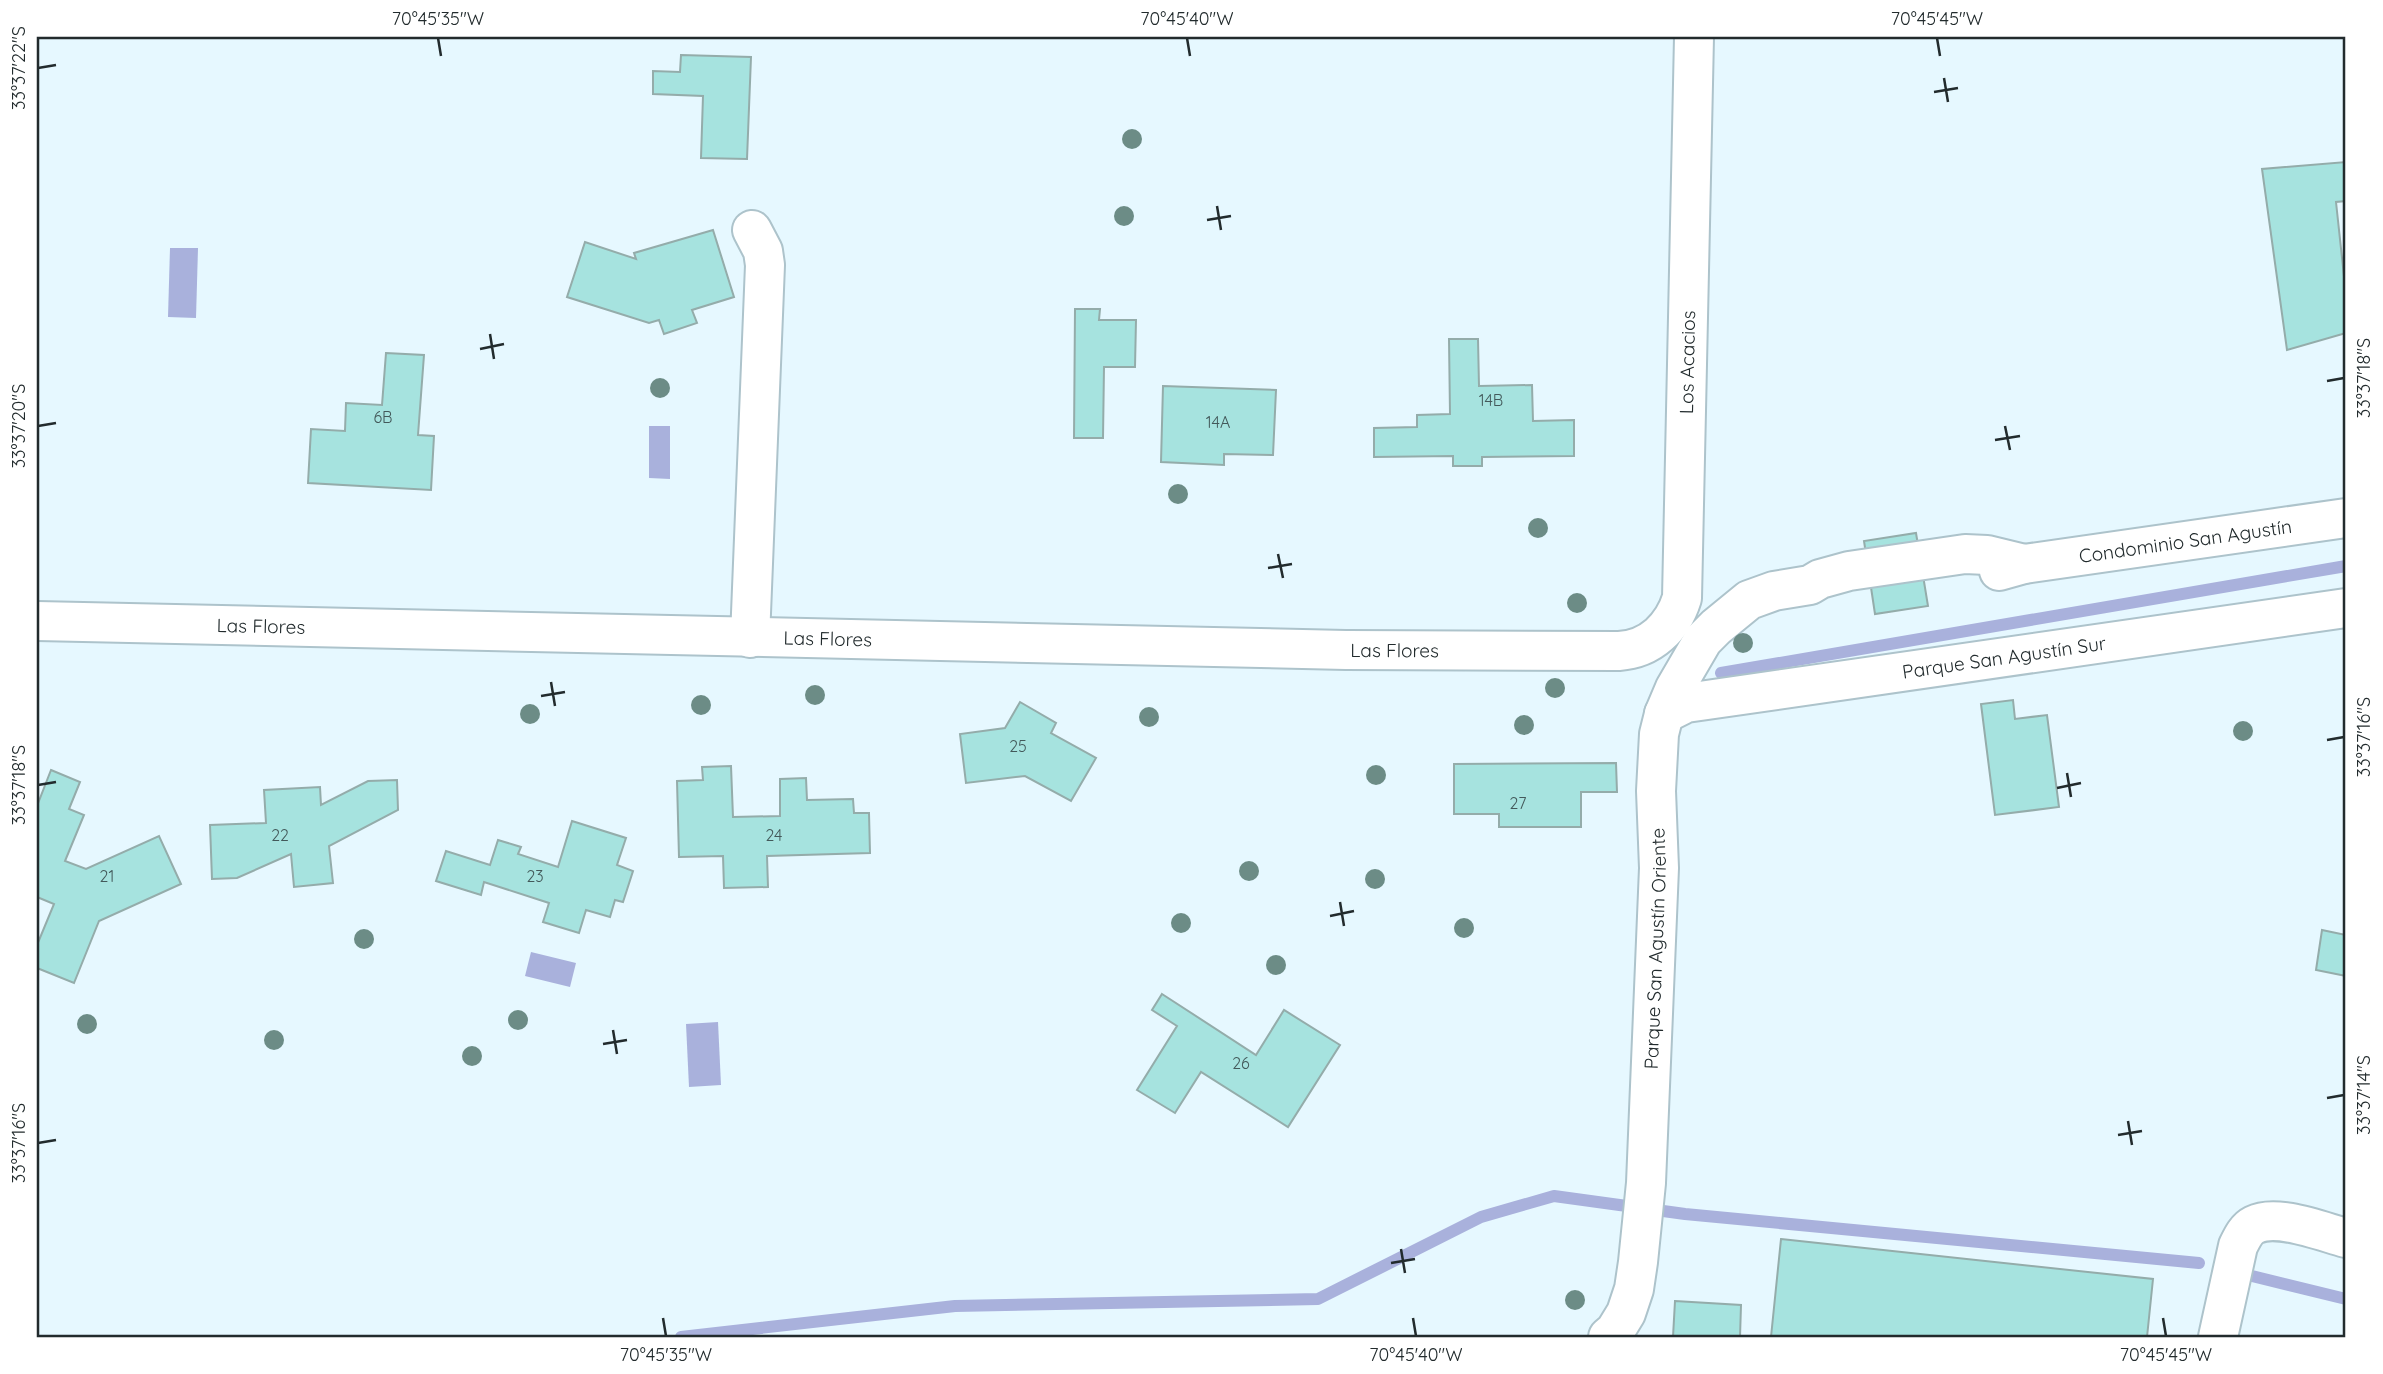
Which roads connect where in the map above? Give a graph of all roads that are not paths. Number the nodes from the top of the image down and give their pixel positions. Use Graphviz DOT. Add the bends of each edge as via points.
graph roads {
  1 [pos="1694,37"];
  2 [pos="752,230"];
  3 [pos="2346,518"];
  4 [pos="2346,608"];
  5 [pos="37,621"];
  6 [pos="750,638"];
  7 [pos="1619,651"];
  8 [pos="1664,714"];
  9 [pos="2346,1238"];
  10 [pos="1608,1337"];
  11 [pos="2217,1337"];
  1 -- 7 [label="street, Los Acacios" via="1682,597 1673,620 1651,642"];
  2 -- 6 [label="street" via="765,265"];
  3 -- 8 [label="street, Condominio San Agustín" via="2024,564 1965,554 1849,571 1774,591 1734,610 1703,640"];
  4 -- 8 [label="street, Parque San Agustín Sur" via="1686,703"];
  5 -- 6 [label="street, Las Flores"];
  6 -- 7 [label="street, Las Flores"];
  8 -- 10 [label="street, Parque San Agustín Oriente" via="1657,780 1659,868 1646,1183 1634,1289 1626,1313"];
  9 -- 11 [label="street" via="2287,1222 2255,1224 2238,1246"];
}
